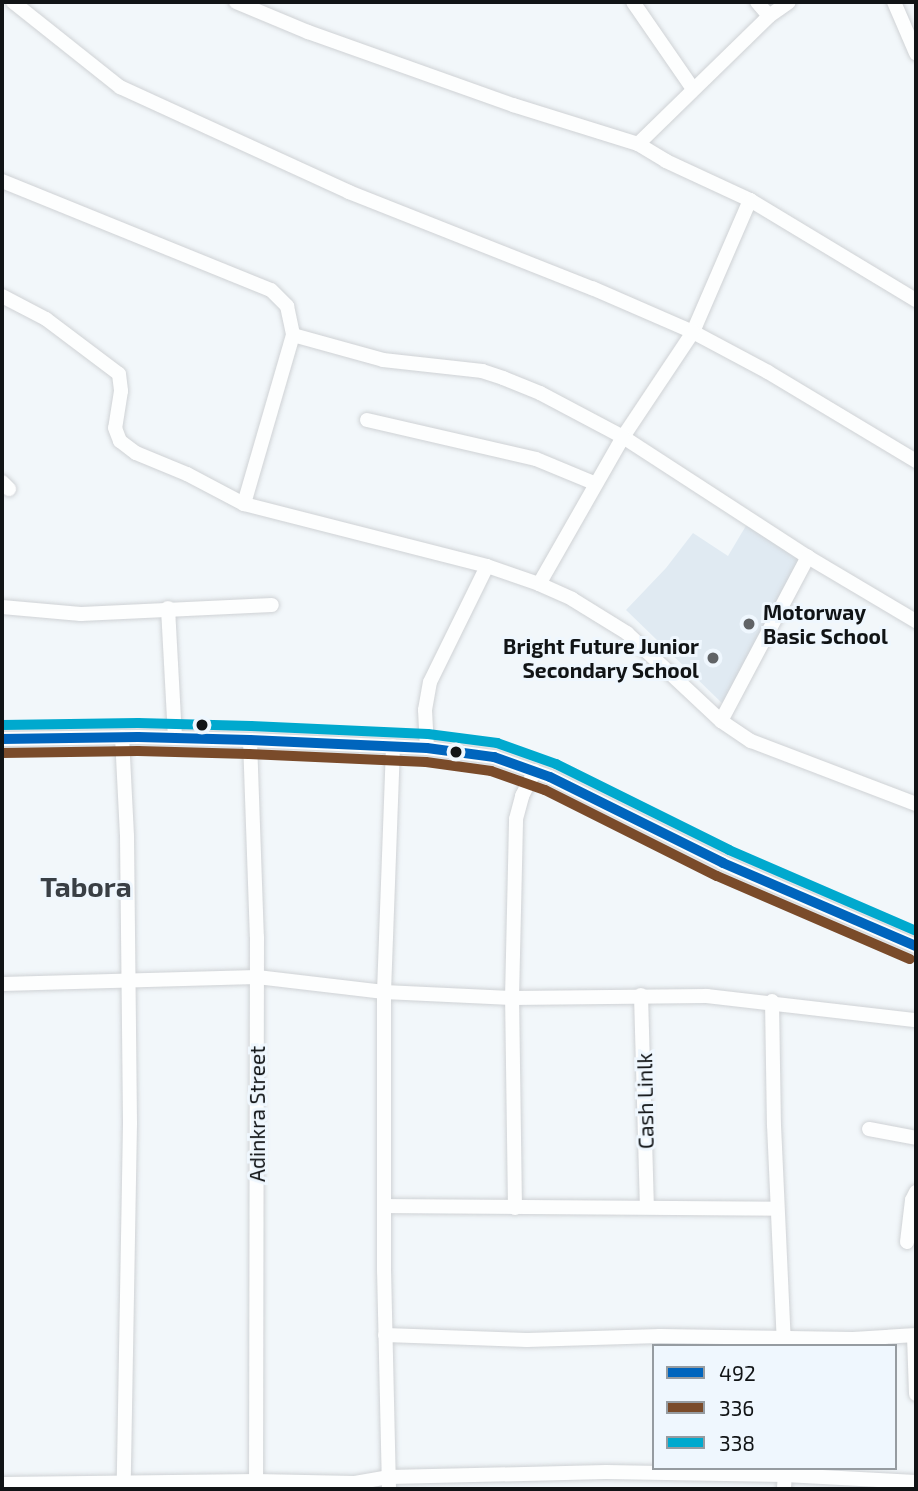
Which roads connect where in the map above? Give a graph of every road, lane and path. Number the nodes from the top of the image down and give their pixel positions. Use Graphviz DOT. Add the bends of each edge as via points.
graph roads {
  1 [pos="13,2"];
  2 [pos="236,2"];
  3 [pos="633,2"];
  4 [pos="757,2"];
  5 [pos="789,2"];
  6 [pos="894,2"];
  7 [pos="769,16"];
  8 [pos="916,53"];
  9 [pos="693,89"];
  10 [pos="638,144"];
  11 [pos="2,181"];
  12 [pos="750,200"];
  13 [pos="2,296"];
  14 [pos="916,300"];
  15 [pos="694,332"];
  16 [pos="293,335"];
  17 [pos="366,420"];
  18 [pos="623,437"];
  19 [pos="916,461"];
  20 [pos="594,483"];
  21 [pos="244,504"];
  22 [pos="808,557"];
  23 [pos="488,566"];
  24 [pos="539,584"];
  25 [pos="272,605"];
  26 [pos="2,607"];
  27 [pos="168,608"];
  28 [pos="916,621"];
  29 [pos="721,721"];
  30 [pos="122,737"];
  31 [pos="175,738"];
  32 [pos="2,739"];
  33 [pos="250,740"];
  34 [pos="393,746"];
  35 [pos="427,748"];
  36 [pos="535,771"];
  37 [pos="916,804"];
  38 [pos="916,946"];
  39 [pos="257,978"];
  40 [pos="127,981"];
  41 [pos="2,984"];
  42 [pos="384,992"];
  43 [pos="641,995"];
  44 [pos="512,998"];
  45 [pos="772,1001"];
  46 [pos="916,1020"];
  47 [pos="869,1129"];
  48 [pos="916,1138"];
  49 [pos="916,1192"];
  50 [pos="384,1206"];
  51 [pos="647,1207"];
  52 [pos="515,1208"];
  53 [pos="777,1209"];
  54 [pos="907,1242"];
  55 [pos="385,1335"];
  56 [pos="915,1336"];
  57 [pos="784,1342"];
  58 [pos="916,1394"];
  59 [pos="784,1478"];
  60 [pos="916,1482"];
  61 [pos="124,1483"];
  62 [pos="389,1483"];
  63 [pos="2,1484"];
  64 [pos="256,1485"];
  1 -- 15 [label="street" via="120,88 349,192"];
  2 -- 10 [label="street" via="488,96"];
  3 -- 9 [label="street"];
  4 -- 7 [label="street"];
  5 -- 7 [label="street"];
  6 -- 8 [label="street"];
  7 -- 9 [label="street"];
  9 -- 10 [label="street"];
  10 -- 12 [label="street"];
  11 -- 16 [label="street" via="271,290 292,315"];
  12 -- 14 [label="street"];
  12 -- 15 [label="street"];
  13 -- 21 [label="street" via="46,319 119,374 115,428 120,442"];
  15 -- 18 [label="street"];
  15 -- 19 [label="street"];
  16 -- 18 [label="street" via="383,360 482,371 540,393"];
  16 -- 21 [label="street"];
  17 -- 20 [label="street" via="536,459"];
  18 -- 20 [label="street"];
  18 -- 22 [label="street"];
  20 -- 24 [label="street"];
  21 -- 23 [label="street"];
  22 -- 28 [label="street"];
  22 -- 29 [label="street"];
  23 -- 24 [label="street"];
  23 -- 35 [label="street" via="430,682 425,710"];
  24 -- 29 [label="street" via="627,633"];
  25 -- 27 [label="street"];
  26 -- 27 [label="street" via="81,614"];
  27 -- 31 [label="street"];
  29 -- 37 [label="street" via="751,741"];
  30 -- 31 [label="street"];
  30 -- 32 [label="street"];
  30 -- 40 [label="street"];
  31 -- 33 [label="street"];
  33 -- 34 [label="street"];
  33 -- 39 [label="street, Adinkra Street"];
  34 -- 35 [label="street"];
  34 -- 42 [label="street"];
  35 -- 36 [label="street" via="494,757"];
  36 -- 38 [label="street" via="723,863"];
  36 -- 44 [label="street" via="516,819"];
  39 -- 40 [label="street"];
  39 -- 42 [label="street"];
  39 -- 64 [label="street, Adinkra Street"];
  40 -- 41 [label="street"];
  40 -- 61 [label="street" via="130,1123"];
  42 -- 44 [label="street"];
  42 -- 50 [label="street"];
  43 -- 44 [label="street"];
  43 -- 45 [label="street"];
  43 -- 51 [label="street, Cash Linlk"];
  44 -- 52 [label="street"];
  45 -- 46 [label="street"];
  45 -- 53 [label="street"];
  47 -- 48 [label="street"];
  49 -- 54 [label="street"];
  50 -- 52 [label="street"];
  50 -- 55 [label="street"];
  51 -- 52 [label="street"];
  51 -- 53 [label="street"];
  53 -- 57 [label="street"];
  55 -- 57 [label="street" via="527,1340 660,1336"];
  55 -- 62 [label="street"];
  56 -- 57 [label="street"];
  56 -- 58 [label="street"];
  59 -- 60 [label="street"];
  59 -- 62 [label="street" via="579,1472"];
  61 -- 63 [label="street"];
  61 -- 64 [label="street"];
  62 -- 64 [label="street"];
}
